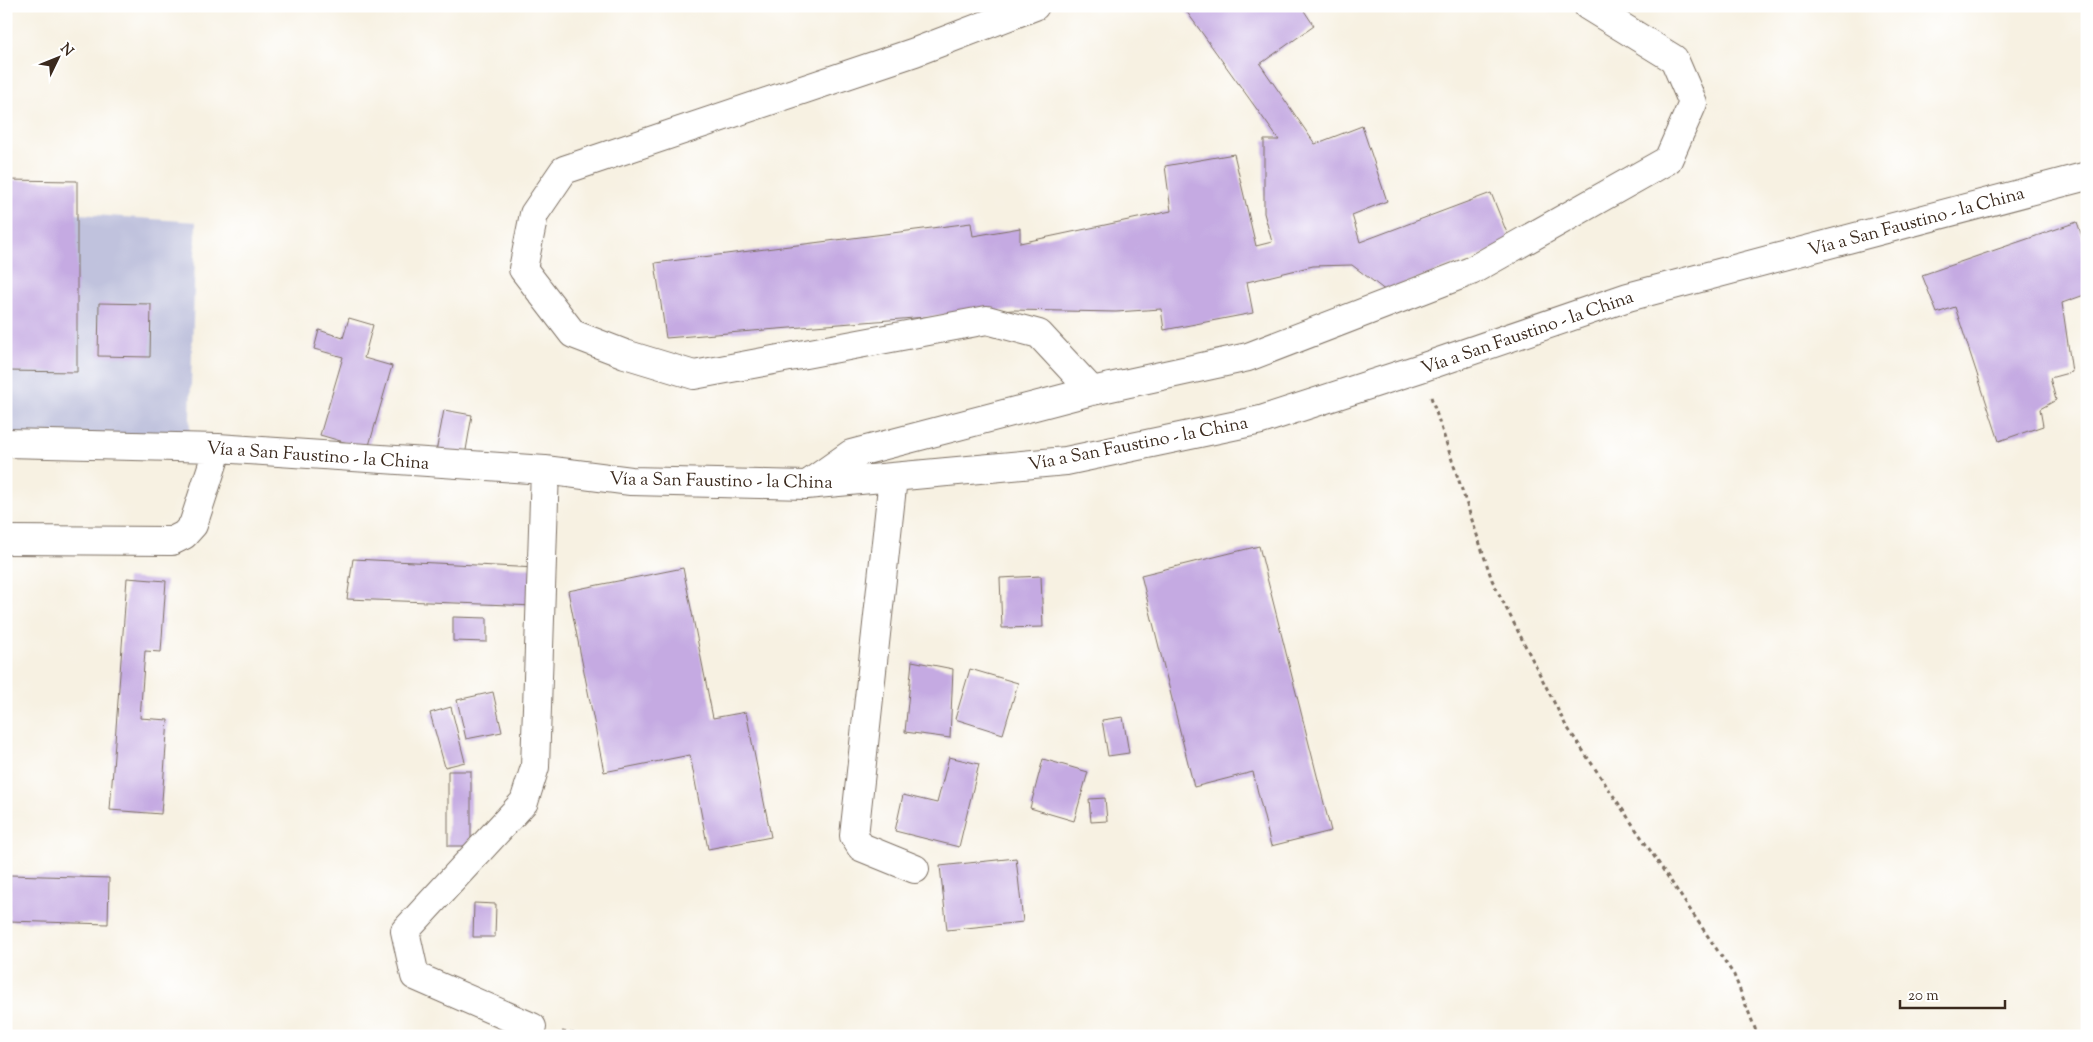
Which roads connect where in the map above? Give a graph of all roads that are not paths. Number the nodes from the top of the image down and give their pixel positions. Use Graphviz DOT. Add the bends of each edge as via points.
graph roads {
  1 [pos="1035,6"];
  2 [pos="1588,6"];
  3 [pos="2087,176"];
  4 [pos="1092,390"];
  5 [pos="6,443"];
  6 [pos="218,448"];
  7 [pos="545,470"];
  8 [pos="893,478"];
  9 [pos="806,485"];
  10 [pos="6,540"];
  11 [pos="915,869"];
  12 [pos="532,1027"];
  1 -- 4 [label="street" via="915,52 564,170 534,214 523,269 573,334 694,375 987,320 1039,334"];
  2 -- 4 [label="street" via="1674,59 1693,104 1668,160 1471,271 1248,357"];
  3 -- 8 [label="street, Vía a San Faustino - la China" via="1628,297 1262,420 1066,461"];
  4 -- 9 [label="street" via="851,454"];
  5 -- 6 [label="street, Vía a San Faustino - la China"];
  6 -- 7 [label="street, Vía a San Faustino - la China"];
  6 -- 10 [label="street" via="193,525 172,541"];
  7 -- 9 [label="street, Vía a San Faustino - la China" via="631,482"];
  7 -- 12 [label="street" via="535,767 524,802 405,931 415,976"];
  8 -- 9 [label="street, Vía a San Faustino - la China"];
  8 -- 11 [label="street" via="854,836 861,847"];
}
